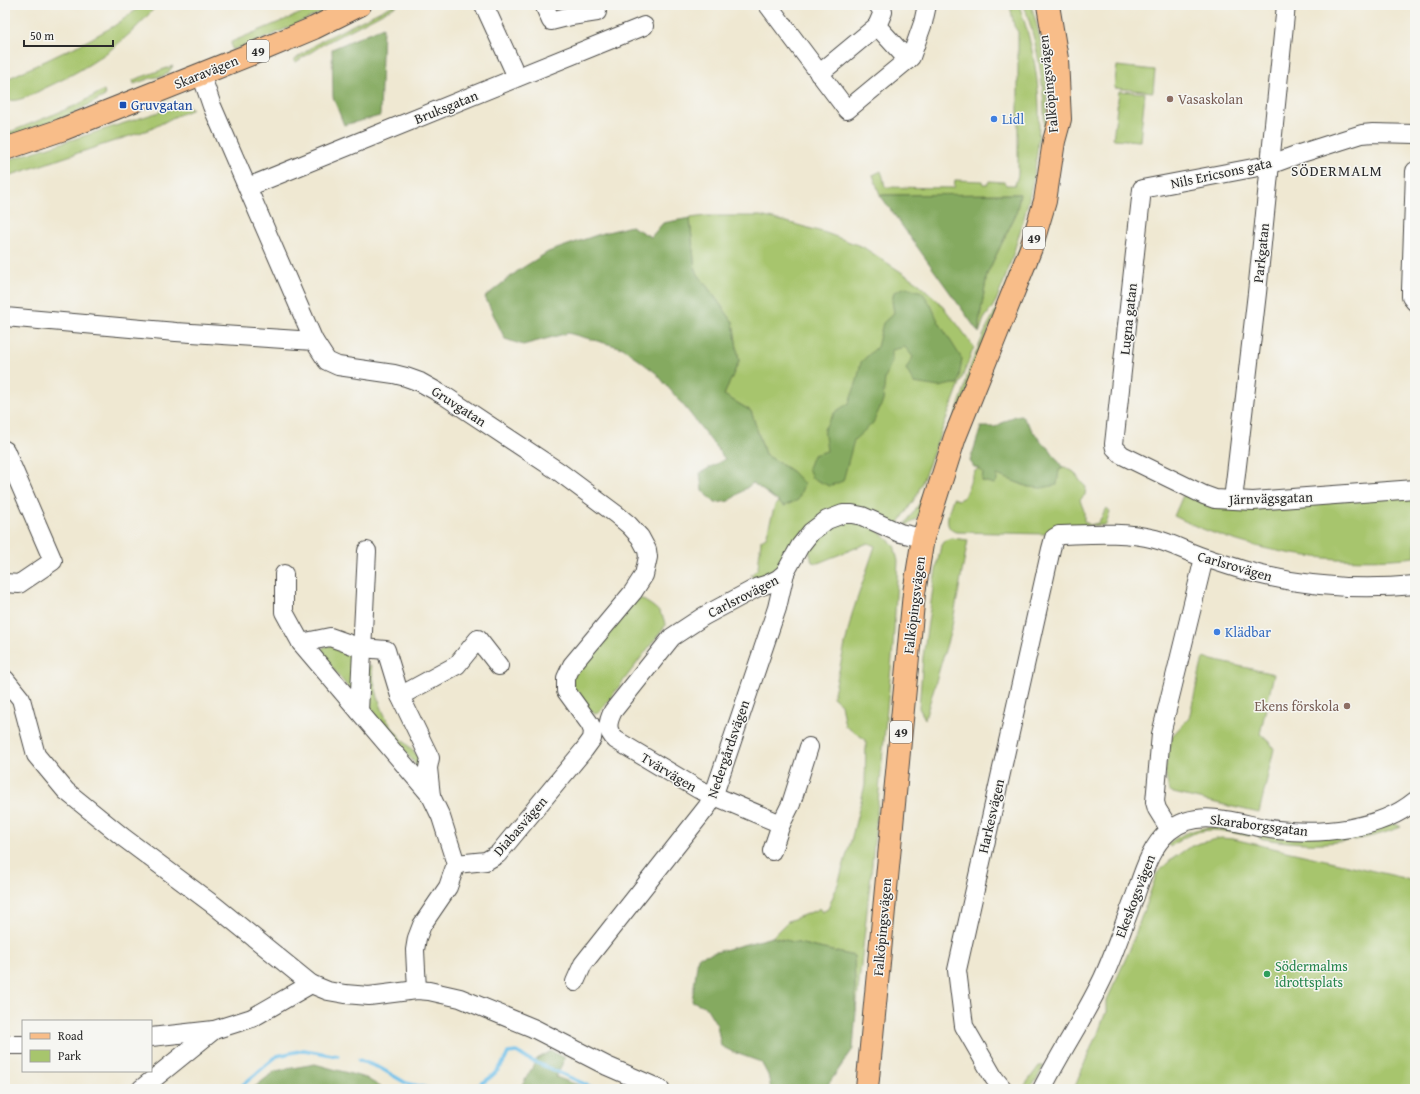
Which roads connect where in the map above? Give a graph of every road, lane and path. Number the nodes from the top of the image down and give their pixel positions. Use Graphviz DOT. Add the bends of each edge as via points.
graph roads {
  1 [pos="360,5"];
  2 [pos="484,5"];
  3 [pos="544,5"];
  4 [pos="768,5"];
  5 [pos="878,5"];
  6 [pos="927,5"];
  7 [pos="1035,5"];
  8 [pos="1048,5"];
  9 [pos="1286,5"];
  10 [pos="596,9"];
  11 [pos="644,26"];
  12 [pos="877,26"];
  13 [pos="609,40"];
  14 [pos="908,60"];
  15 [pos="201,74"];
  16 [pos="819,74"];
  17 [pos="517,77"];
  18 [pos="1415,134"];
  19 [pos="1054,141"];
  20 [pos="5,149"];
  21 [pos="1270,165"];
  22 [pos="1415,170"];
  23 [pos="248,188"];
  24 [pos="1142,189"];
  25 [pos="1414,302"];
  26 [pos="5,317"];
  27 [pos="314,341"];
  28 [pos="1115,448"];
  29 [pos="5,450"];
  30 [pos="1415,489"];
  31 [pos="1233,500"];
  32 [pos="1056,536"];
  33 [pos="923,538"];
  34 [pos="367,551"];
  35 [pos="1204,558"];
  36 [pos="785,573"];
  37 [pos="284,574"];
  38 [pos="5,583"];
  39 [pos="1415,585"];
  40 [pos="301,643"];
  41 [pos="361,648"];
  42 [pos="499,666"];
  43 [pos="5,679"];
  44 [pos="400,696"];
  45 [pos="359,711"];
  46 [pos="600,730"];
  47 [pos="809,747"];
  48 [pos="432,796"];
  49 [pos="713,797"];
  50 [pos="1415,801"];
  51 [pos="781,824"];
  52 [pos="1170,830"];
  53 [pos="772,851"];
  54 [pos="456,864"];
  55 [pos="575,982"];
  56 [pos="311,984"];
  57 [pos="417,990"];
  58 [pos="214,1030"];
  59 [pos="152,1037"];
  60 [pos="5,1045"];
  61 [pos="22,1045"];
  62 [pos="141,1089"];
  63 [pos="660,1089"];
  64 [pos="867,1089"];
  65 [pos="1003,1089"];
  66 [pos="1042,1089"];
  1 -- 15 [label="main road, Skaravägen / 49" via="314,28"];
  2 -- 17 [label="street"];
  3 -- 10 [label="street" via="551,21"];
  4 -- 16 [label="street"];
  5 -- 12 [label="street" via="883,12"];
  6 -- 14 [label="street" via="917,44"];
  7 -- 19 [label="main road, Falköpingsvägen / 49" via="1048,59"];
  8 -- 19 [label="main road, Falköpingsvägen / 49" via="1060,91 1060,119"];
  9 -- 21 [label="street, Parkgatan"];
  10 -- 13 [label="street"];
  11 -- 13 [label="street, Bruksgatan"];
  12 -- 14 [label="street"];
  12 -- 16 [label="street"];
  13 -- 17 [label="street, Bruksgatan"];
  14 -- 16 [label="street" via="847,110"];
  15 -- 20 [label="main road, Skaravägen / 49"];
  15 -- 23 [label="street, Gruvgatan" via="212,106"];
  17 -- 23 [label="street, Bruksgatan"];
  18 -- 21 [label="street, Nils Ericsons gata" via="1362,134"];
  19 -- 33 [label="main road, Falköpingsvägen / 49" via="1045,201 1031,248 955,437"];
  21 -- 24 [label="street, Nils Ericsons gata"];
  21 -- 31 [label="street, Parkgatan"];
  22 -- 25 [label="street" via="1411,290"];
  23 -- 27 [label="street, Gruvgatan"];
  24 -- 28 [label="street, Lugna gatan"];
  26 -- 27 [label="street"];
  27 -- 46 [label="street, Gruvgatan" via="327,361 338,366 406,377 445,396 564,475 617,515 640,537 648,557 644,575 633,592 572,664 566,678 566,691 590,724"];
  28 -- 31 [label="street, Järnvägsgatan" via="1122,455 1204,495 1215,499"];
  29 -- 38 [label="street" via="53,561 19,584"];
  30 -- 31 [label="street, Järnvägsgatan" via="1253,501"];
  32 -- 35 [label="street, Carlsrovägen" via="1130,535 1155,539"];
  32 -- 65 [label="street, Harkesvägen" via="1052,542 957,970 964,1026"];
  33 -- 36 [label="street, Carlsrovägen" via="900,533 862,516 843,514 827,520 811,532"];
  33 -- 64 [label="main road, Falköpingsvägen / 49" via="914,593"];
  34 -- 41 [label="street"];
  35 -- 39 [label="street, Carlsrovägen" via="1260,574 1328,586 1366,588"];
  35 -- 52 [label="street" via="1161,734 1155,802"];
  36 -- 46 [label="street, Carlsrovägen" via="778,579 704,616 672,638"];
  36 -- 49 [label="street, Nedergårdsvägen" via="777,608"];
  37 -- 40 [label="street" via="284,612"];
  40 -- 41 [label="street" via="330,637"];
  40 -- 45 [label="street"];
  41 -- 44 [label="street" via="386,650"];
  41 -- 45 [label="street"];
  42 -- 44 [label="street" via="478,639 457,664"];
  43 -- 56 [label="street" via="21,699 36,755 66,791"];
  44 -- 48 [label="street" via="430,758 428,768"];
  45 -- 48 [label="street"];
  46 -- 49 [label="street, Tvärvägen"];
  46 -- 54 [label="street, Diabasvägen" via="498,854 486,861"];
  47 -- 51 [label="street" via="791,804"];
  48 -- 54 [label="street"];
  49 -- 51 [label="street, Tvärvägen"];
  49 -- 55 [label="street, Nedergårdsvägen" via="583,964"];
  50 -- 52 [label="street, Skaraborgsgatan" via="1390,816 1332,831 1277,830 1201,818 1188,820"];
  51 -- 53 [label="street"];
  52 -- 66 [label="street, Ekeskogsvägen" via="1157,842 1148,860 1103,978"];
  54 -- 57 [label="street" via="448,887 417,938"];
  56 -- 57 [label="street" via="328,991 369,996"];
  56 -- 58 [label="street" via="252,1018"];
  57 -- 63 [label="street" via="460,998 482,1006"];
  58 -- 59 [label="street"];
  58 -- 62 [label="street"];
  60 -- 61 [label="street"];
}
